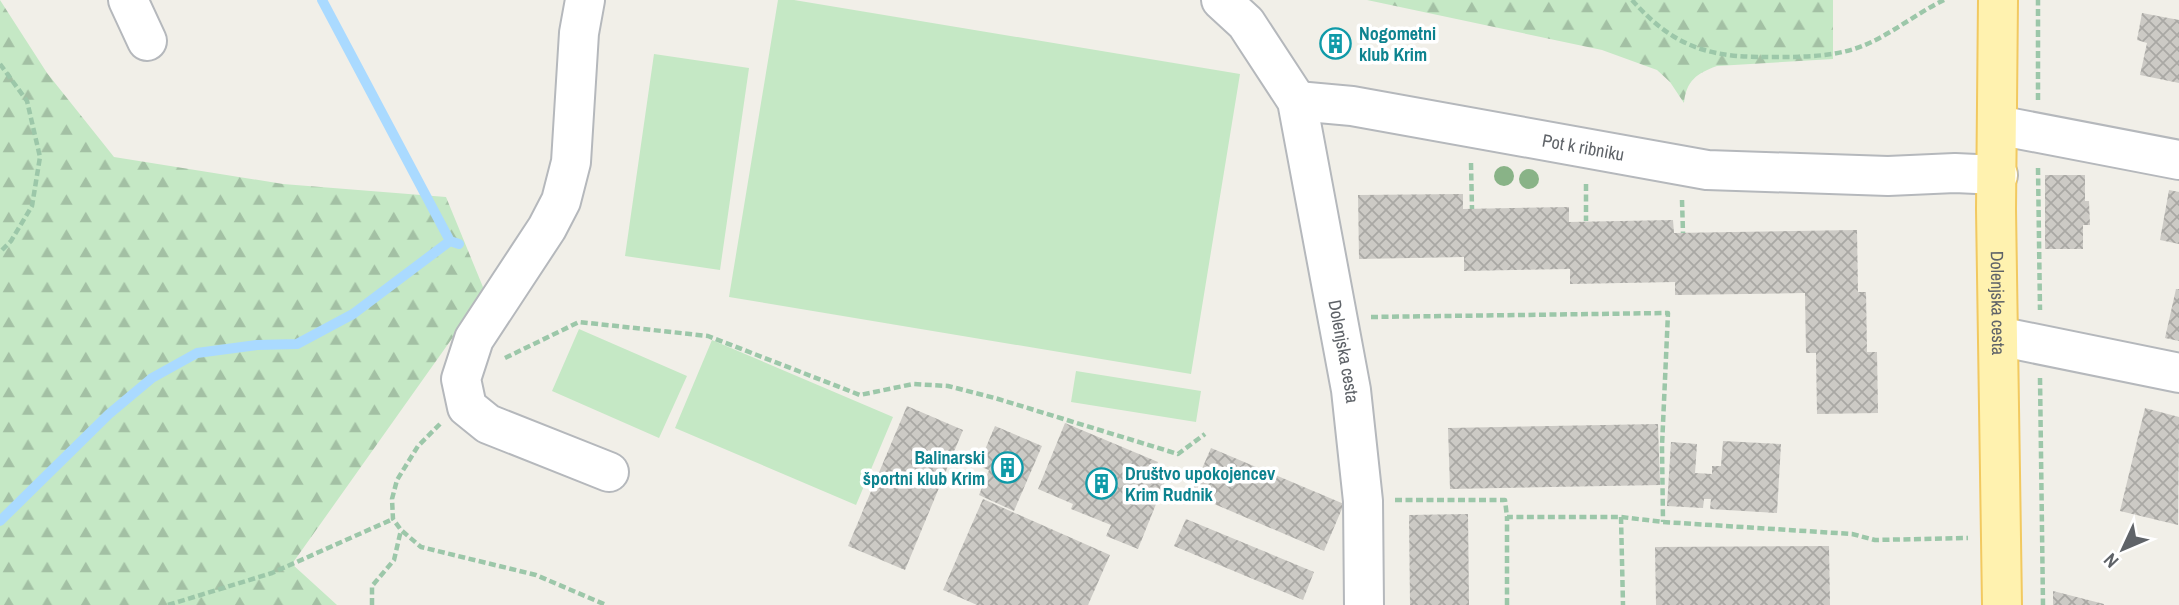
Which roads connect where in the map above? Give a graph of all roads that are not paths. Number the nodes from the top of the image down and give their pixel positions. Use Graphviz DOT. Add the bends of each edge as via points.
graph roads {
  1 [pos="128,0"];
  2 [pos="585,0"];
  3 [pos="1221,0"];
  4 [pos="1998,0"];
  5 [pos="147,41"];
  6 [pos="1297,101"];
  7 [pos="1997,125"];
  8 [pos="2179,160"];
  9 [pos="1998,175"];
  10 [pos="1998,336"];
  11 [pos="2179,373"];
  12 [pos="609,472"];
  13 [pos="1364,605"];
  14 [pos="2002,605"];
  1 -- 5 [label="street"];
  2 -- 12 [label="street" via="571,162 561,201 474,339 464,393 488,424"];
  3 -- 6 [label="street" via="1246,23"];
  4 -- 7 [label="main road, Dolenjska cesta"];
  6 -- 9 [label="street, Pot k ribniku" via="1707,170"];
  6 -- 13 [label="street, Dolenjska cesta" via="1351,390 1363,501"];
  7 -- 8 [label="street"];
  7 -- 9 [label="main road, Dolenjska cesta"];
  9 -- 10 [label="main road, Dolenjska cesta"];
  10 -- 11 [label="street"];
  10 -- 14 [label="main road, Dolenjska cesta"];
}
